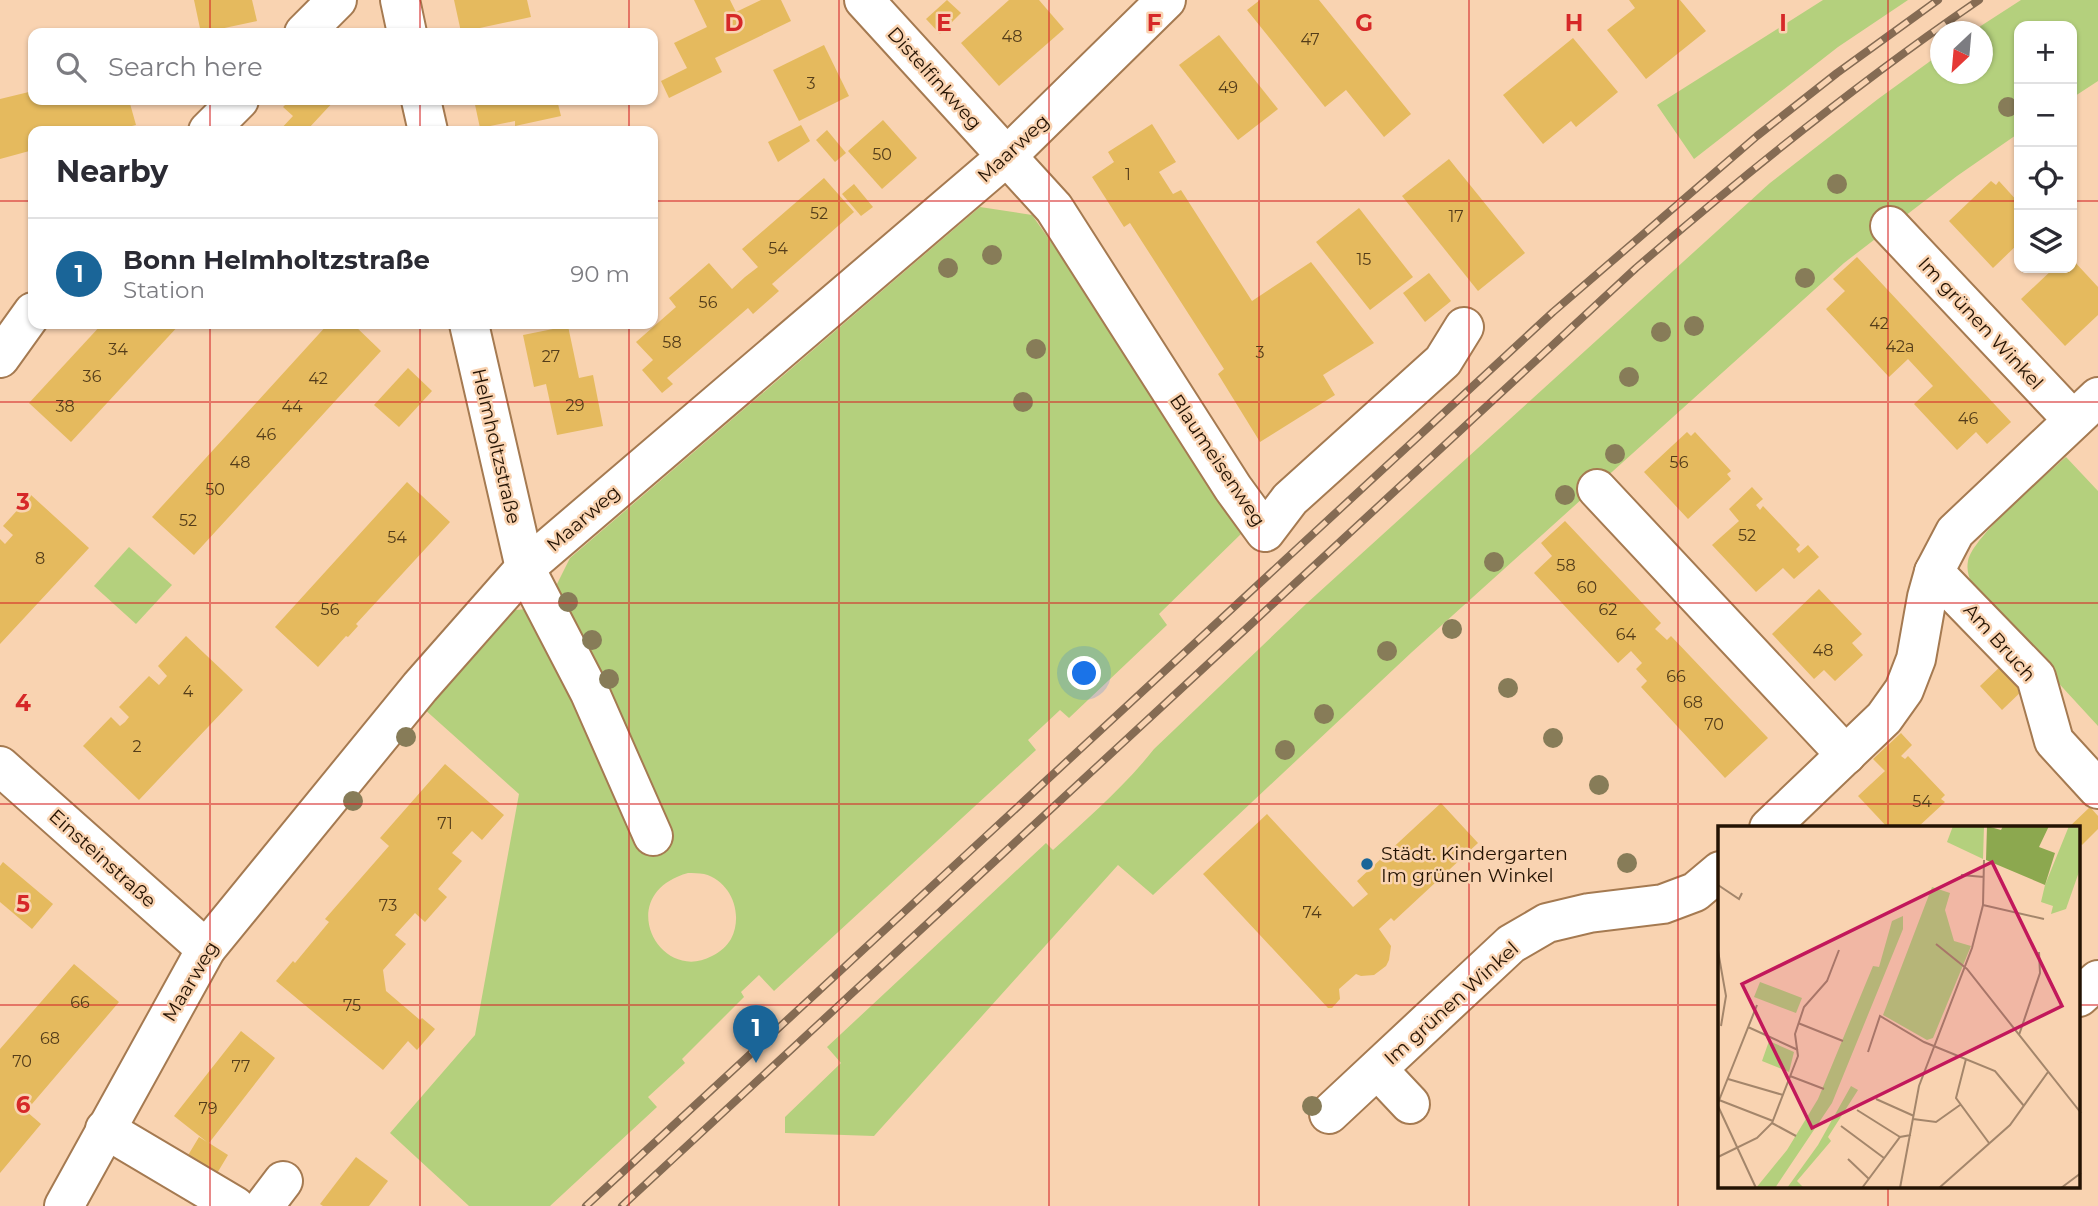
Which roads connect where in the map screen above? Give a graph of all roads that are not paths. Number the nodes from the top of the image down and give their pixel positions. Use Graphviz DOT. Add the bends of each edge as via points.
graph roads {
  1 [pos="337,0"];
  2 [pos="400,0"];
  3 [pos="864,0"];
  4 [pos="1166,0"];
  5 [pos="309,28"];
  6 [pos="406,28"];
  7 [pos="234,105"];
  8 [pos="422,105"];
  9 [pos="213,126"];
  10 [pos="427,126"];
  11 [pos="1006,157"];
  12 [pos="1890,226"];
  13 [pos="28,319"];
  14 [pos="1464,327"];
  15 [pos="470,329"];
  16 [pos="0,358"];
  17 [pos="2085,408"];
  18 [pos="1597,489"];
  19 [pos="526,568"];
  20 [pos="1934,572"];
  21 [pos="1846,755"];
  22 [pos="0,766"];
  23 [pos="2098,789"];
  24 [pos="1771,826"];
  25 [pos="653,836"];
  26 [pos="1718,873"];
  27 [pos="206,949"];
  28 [pos="2098,979"];
  29 [pos="2080,996"];
  30 [pos="1378,1070"];
  31 [pos="1410,1104"];
  32 [pos="1329,1114"];
  33 [pos="105,1129"];
  34 [pos="64,1206"];
  35 [pos="235,1206"];
  1 -- 5 [label="street"];
  2 -- 6 [label="street"];
  3 -- 11 [label="street, Distelfinkweg"];
  4 -- 11 [label="street, Maarweg"];
  7 -- 9 [label="street"];
  8 -- 10 [label="street"];
  11 -- 14 [label="street, Blaumeisenweg" via="1054,208 1265,532 1290,499 1443,361"];
  11 -- 19 [label="street, Maarweg"];
  12 -- 17 [label="street, Im grünen Winkel"];
  13 -- 16 [label="street"];
  15 -- 19 [label="street, Helmholtzstraße"];
  17 -- 20 [label="street, Im grünen Winkel" via="1955,532"];
  18 -- 21 [label="street"];
  19 -- 25 [label="street, Helmholtzstraße" via="590,693"];
  19 -- 27 [label="street, Maarweg" via="420,687"];
  20 -- 21 [label="street, Im grünen Winkel" via="1916,659 1904,690 1884,718"];
  20 -- 23 [label="street, Am Bruch" via="2036,677 2054,741"];
  21 -- 24 [label="street, Im grünen Winkel"];
  22 -- 27 [label="street, Einsteinstraße"];
  26 -- 30 [label="street, Im grünen Winkel" via="1695,892 1662,904 1547,923 1511,944"];
  27 -- 33 [label="street, Maarweg"];
  28 -- 29 [label="street"];
  30 -- 31 [label="street, Im grünen Winkel"];
  30 -- 32 [label="street, Im grünen Winkel"];
  33 -- 34 [label="street, Maarweg"];
  33 -- 35 [label="street"];
}
